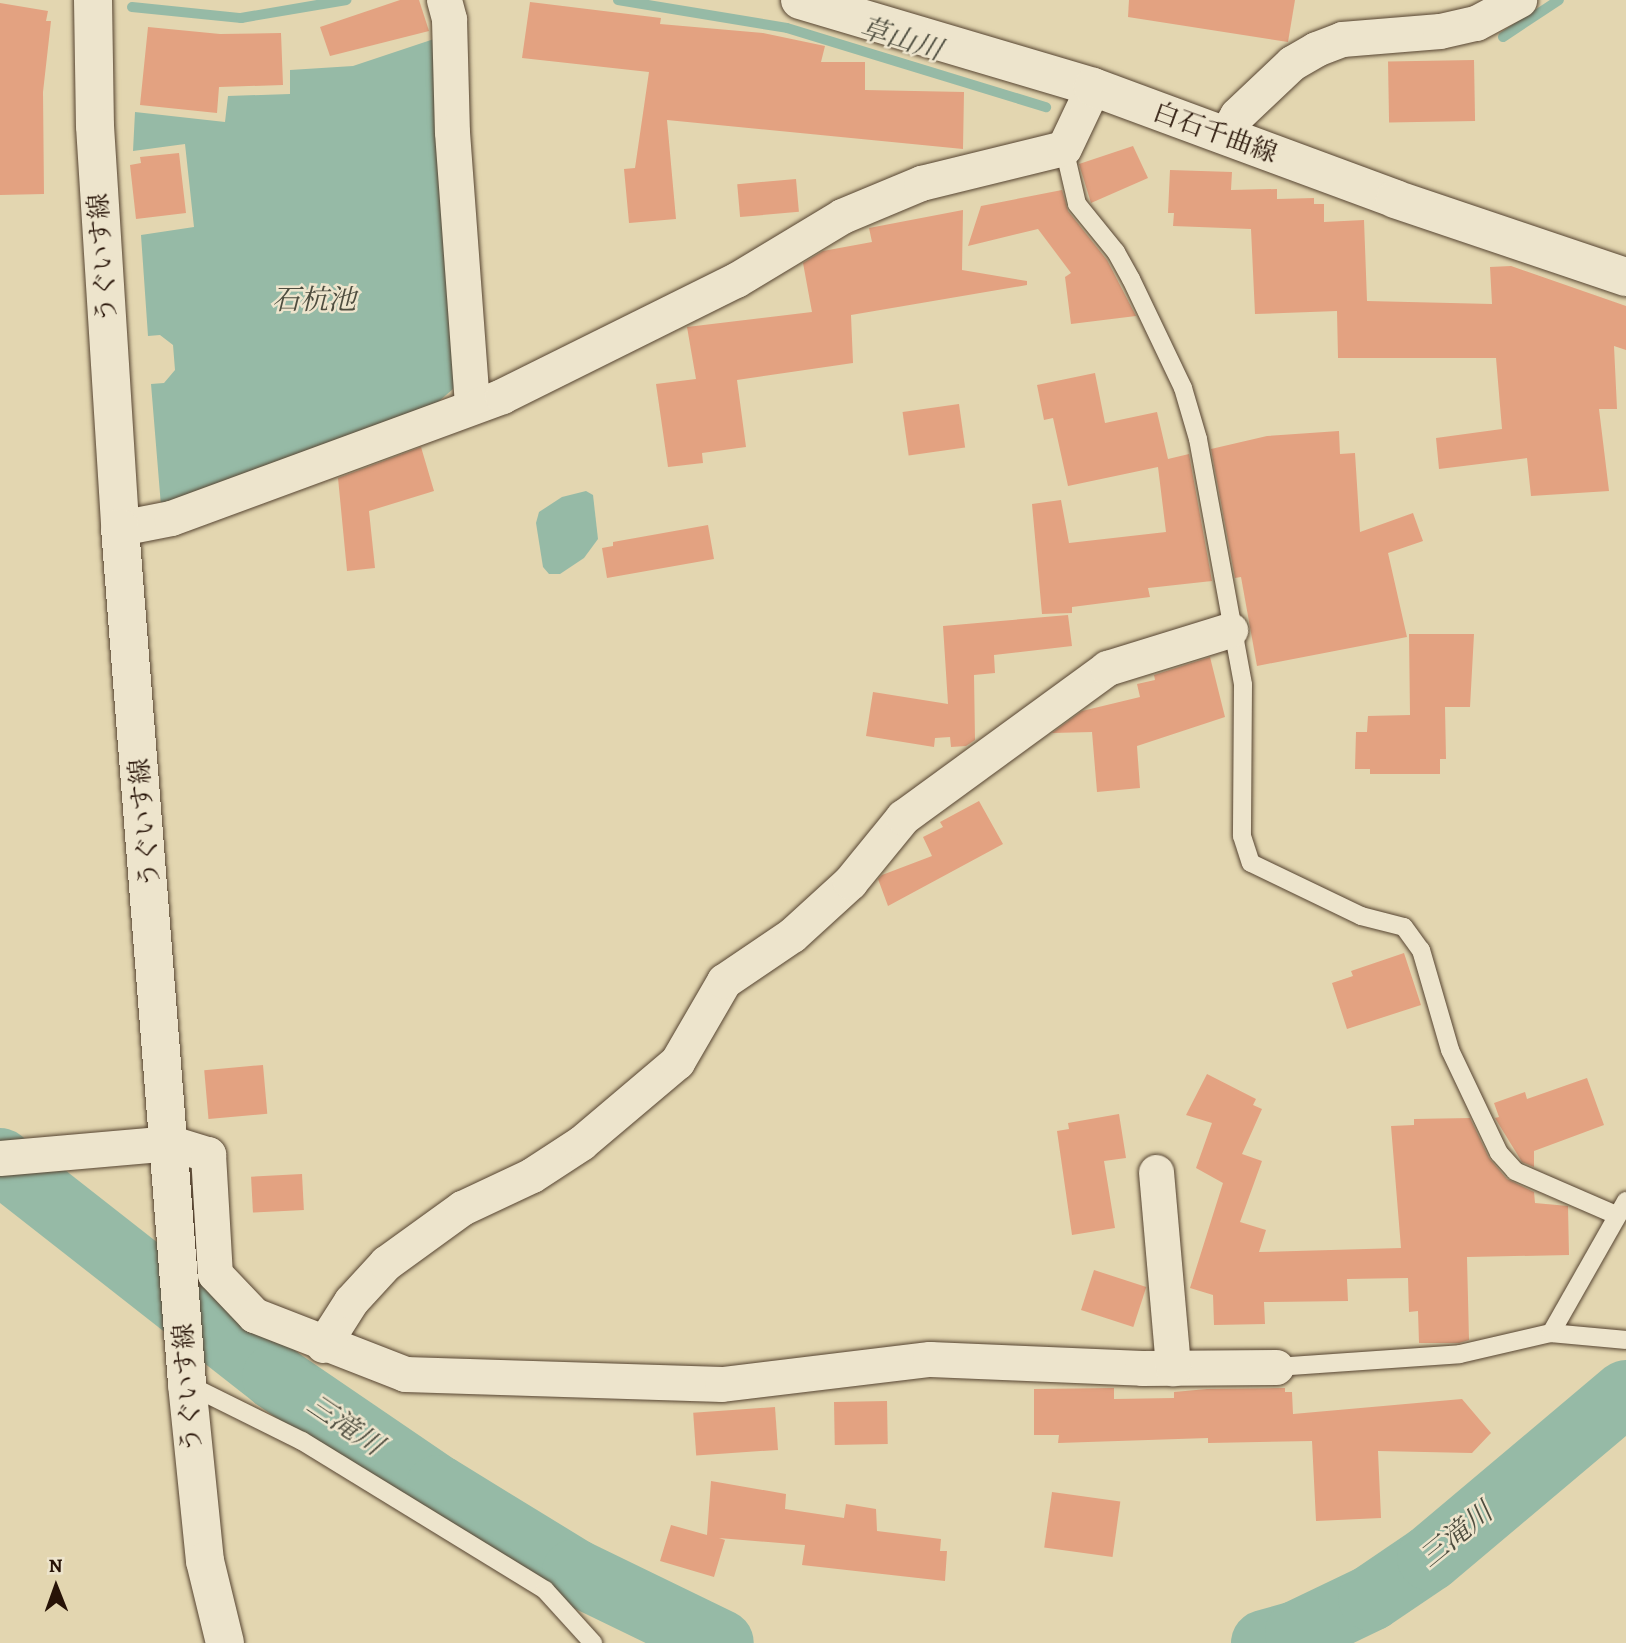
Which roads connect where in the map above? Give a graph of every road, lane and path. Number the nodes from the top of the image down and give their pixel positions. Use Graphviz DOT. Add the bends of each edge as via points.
graph roads {
  1 [pos="93,0"];
  2 [pos="444,0"];
  3 [pos="800,0"];
  4 [pos="1519,0"];
  5 [pos="1093,88"];
  6 [pos="1225,136"];
  7 [pos="1063,148"];
  8 [pos="1626,277"];
  9 [pos="472,404"];
  10 [pos="121,528"];
  11 [pos="1230,629"];
  12 [pos="171,1143"];
  13 [pos="0,1158"];
  14 [pos="1156,1172"];
  15 [pos="1621,1208"];
  16 [pos="1551,1333"];
  17 [pos="1626,1340"];
  18 [pos="323,1345"];
  19 [pos="1276,1367"];
  20 [pos="1173,1368"];
  21 [pos="187,1384"];
  22 [pos="225,1643"];
  23 [pos="593,1643"];
  1 -- 10 [label="street, うぐいす線" via="95,126"];
  2 -- 9 [label="street" via="449,19 452,132"];
  3 -- 5 [label="street, 白石千曲線"];
  4 -- 6 [label="street" via="1476,23 1440,31 1342,39 1316,49 1292,63 1237,115"];
  5 -- 6 [label="street, 白石千曲線"];
  5 -- 7 [label="street"];
  6 -- 8 [label="street, 白石千曲線"];
  7 -- 9 [label="street" via="921,183 842,216 736,280 613,345 502,396"];
  7 -- 11 [label="lane" via="1077,204 1116,252 1183,388 1228,594"];
  9 -- 10 [label="street" via="170,517"];
  10 -- 12 [label="street, うぐいす線"];
  11 -- 15 [label="lane" via="1243,685 1242,836 1251,863 1361,916 1404,927 1421,950 1450,1050 1499,1153 1515,1171"];
  11 -- 18 [label="street" via="1107,668 904,817 850,882 792,935 724,981 677,1062 581,1143 532,1175 461,1208 386,1263 351,1301"];
  12 -- 13 [label="street"];
  12 -- 18 [label="street" via="208,1154 215,1274 254,1315"];
  12 -- 21 [label="street, うぐいす線"];
  14 -- 20 [label="street"];
  15 -- 16 [label="lane" via="1586,1279"];
  16 -- 17 [label="lane"];
  16 -- 19 [label="lane" via="1460,1354"];
  18 -- 20 [label="street" via="405,1374 454,1377 722,1384 930,1359"];
  19 -- 20 [label="street"];
  21 -- 22 [label="street, うぐいす線" via="205,1561"];
  21 -- 23 [label="lane" via="302,1441 545,1590"];
}
